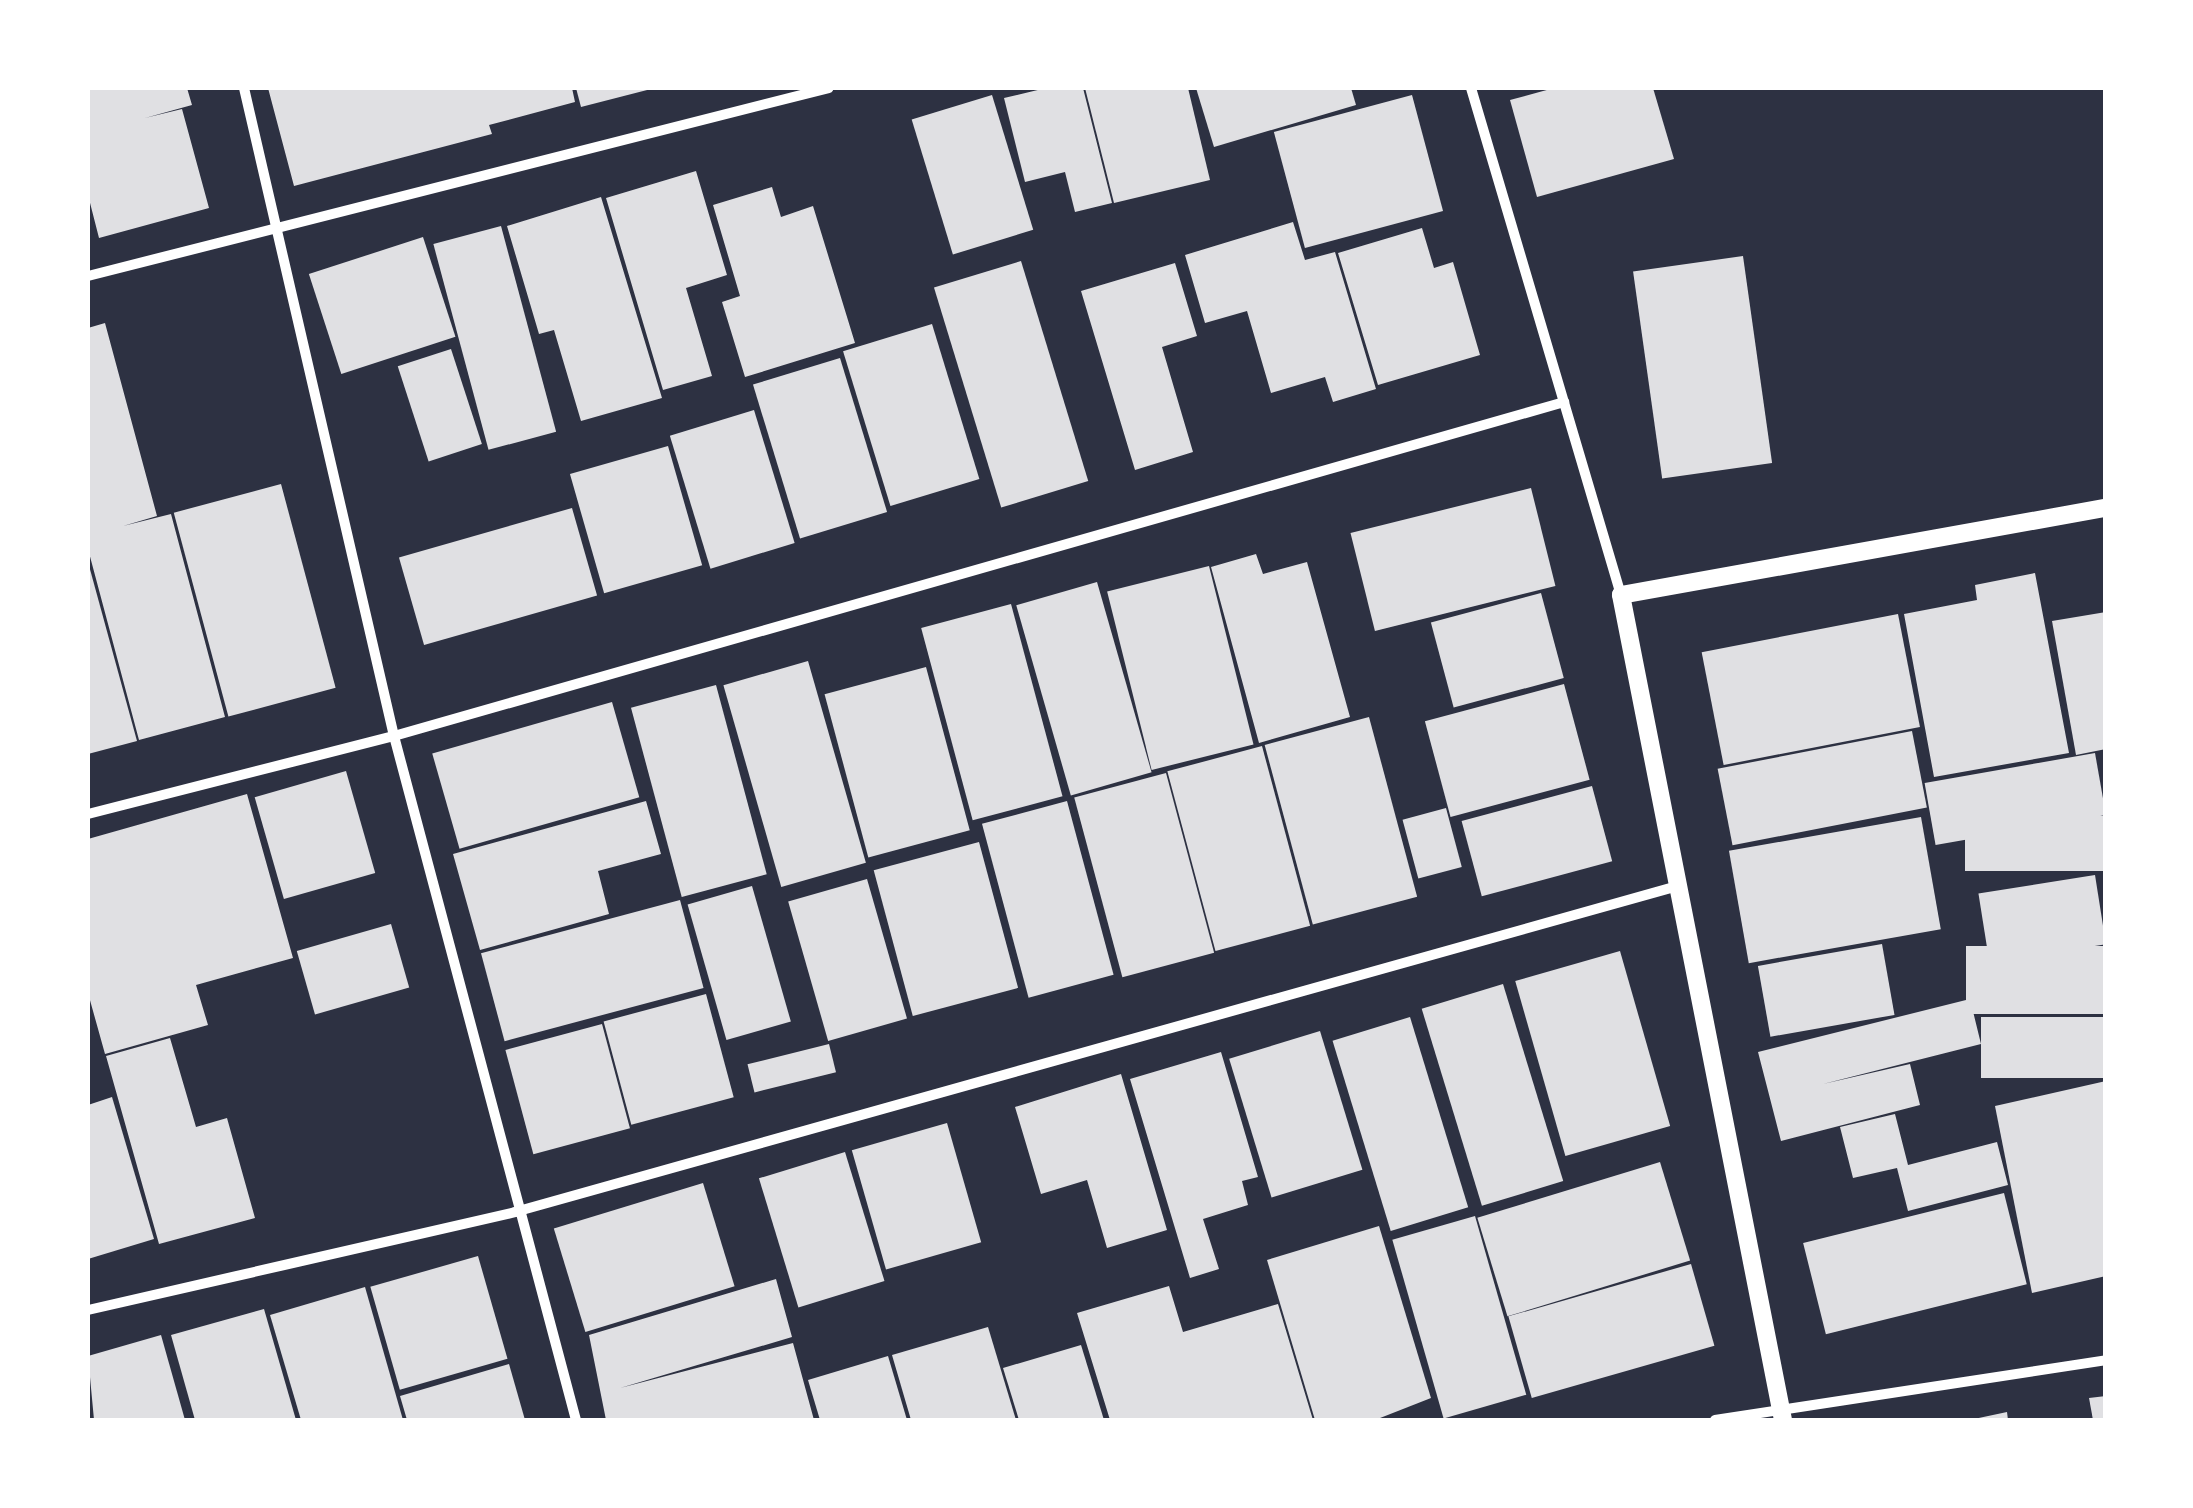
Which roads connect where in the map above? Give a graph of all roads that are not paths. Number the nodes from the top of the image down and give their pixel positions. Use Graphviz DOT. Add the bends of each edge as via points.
graph roads {
  1 [pos="244,88"];
  2 [pos="829,88"];
  3 [pos="1470,88"];
  4 [pos="280,227"];
  5 [pos="88,276"];
  6 [pos="1564,402"];
  7 [pos="2106,508"];
  8 [pos="1621,596"];
  9 [pos="394,736"];
  10 [pos="88,814"];
  11 [pos="1678,886"];
  12 [pos="515,1212"];
  13 [pos="88,1310"];
  14 [pos="2106,1360"];
  15 [pos="1781,1413"];
  16 [pos="576,1420"];
  17 [pos="1715,1420"];
  1 -- 4 [label="street"];
  2 -- 4 [label="street"];
  3 -- 6 [label="street"];
  4 -- 5 [label="street"];
  4 -- 9 [label="street"];
  6 -- 8 [label="street"];
  6 -- 9 [label="street"];
  7 -- 8 [label="street"];
  8 -- 11 [label="street"];
  9 -- 10 [label="street"];
  9 -- 12 [label="street"];
  11 -- 12 [label="street"];
  11 -- 15 [label="street"];
  12 -- 13 [label="street"];
  12 -- 16 [label="street"];
  14 -- 15 [label="street"];
  15 -- 17 [label="street"];
}
